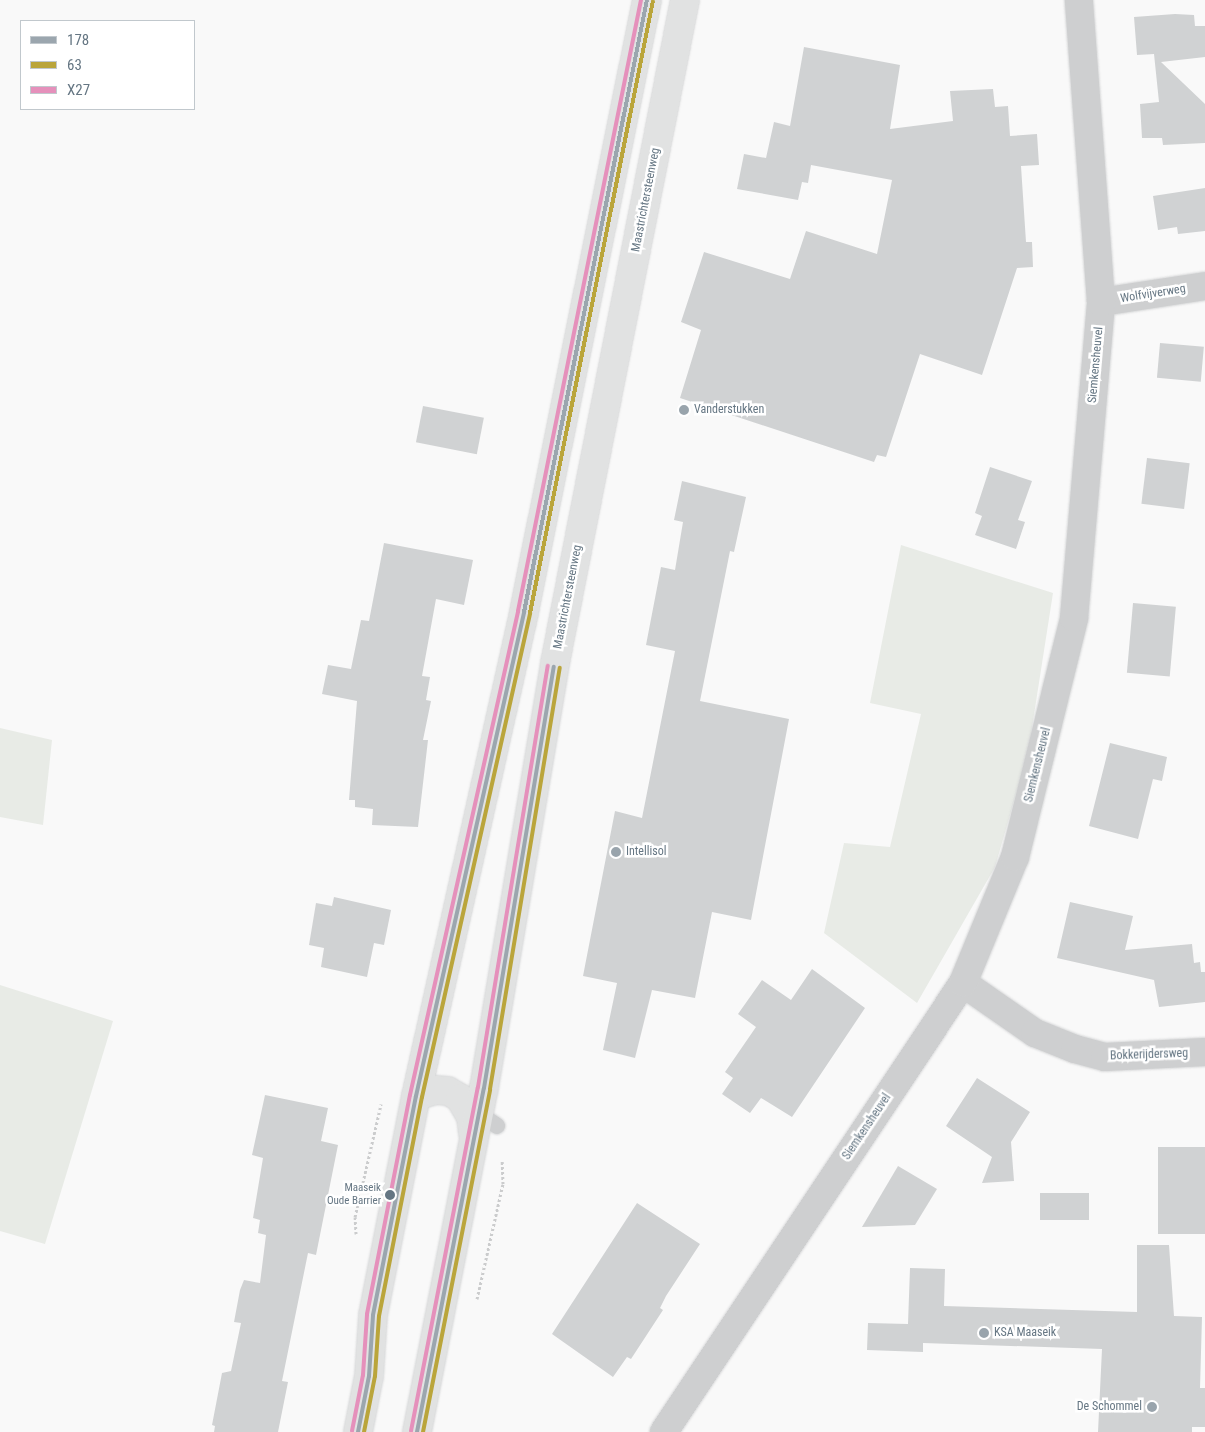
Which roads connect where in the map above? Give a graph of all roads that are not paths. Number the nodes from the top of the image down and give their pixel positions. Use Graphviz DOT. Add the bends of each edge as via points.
graph roads {
  1 [pos="647,0"];
  2 [pos="685,0"];
  3 [pos="1080,0"];
  4 [pos="1205,286"];
  5 [pos="1101,302"];
  6 [pos="963,983"];
  7 [pos="1205,1052"];
  8 [pos="416,1096"];
  9 [pos="483,1125"];
  10 [pos="358,1432"];
  11 [pos="417,1432"];
  12 [pos="664,1432"];
  1 -- 8 [label="main road" via="524,612"];
  2 -- 9 [label="main road, Maastrichtersteenweg" via="555,663"];
  3 -- 5 [label="street, Siemkensheuvel"];
  4 -- 5 [label="street, Wolfvijverweg"];
  5 -- 6 [label="street, Siemkensheuvel" via="1074,618 1015,856"];
  6 -- 7 [label="street, Bokkerijdersweg" via="1034,1033 1075,1049 1105,1057"];
  6 -- 12 [label="street, Siemkensheuvel"];
  8 -- 9 [label="main road" via="436,1090 448,1091 460,1098 471,1117"];
  8 -- 10 [label="main road" via="373,1315 369,1376"];
  9 -- 11 [label="main road, Maastrichtersteenweg"];
}
